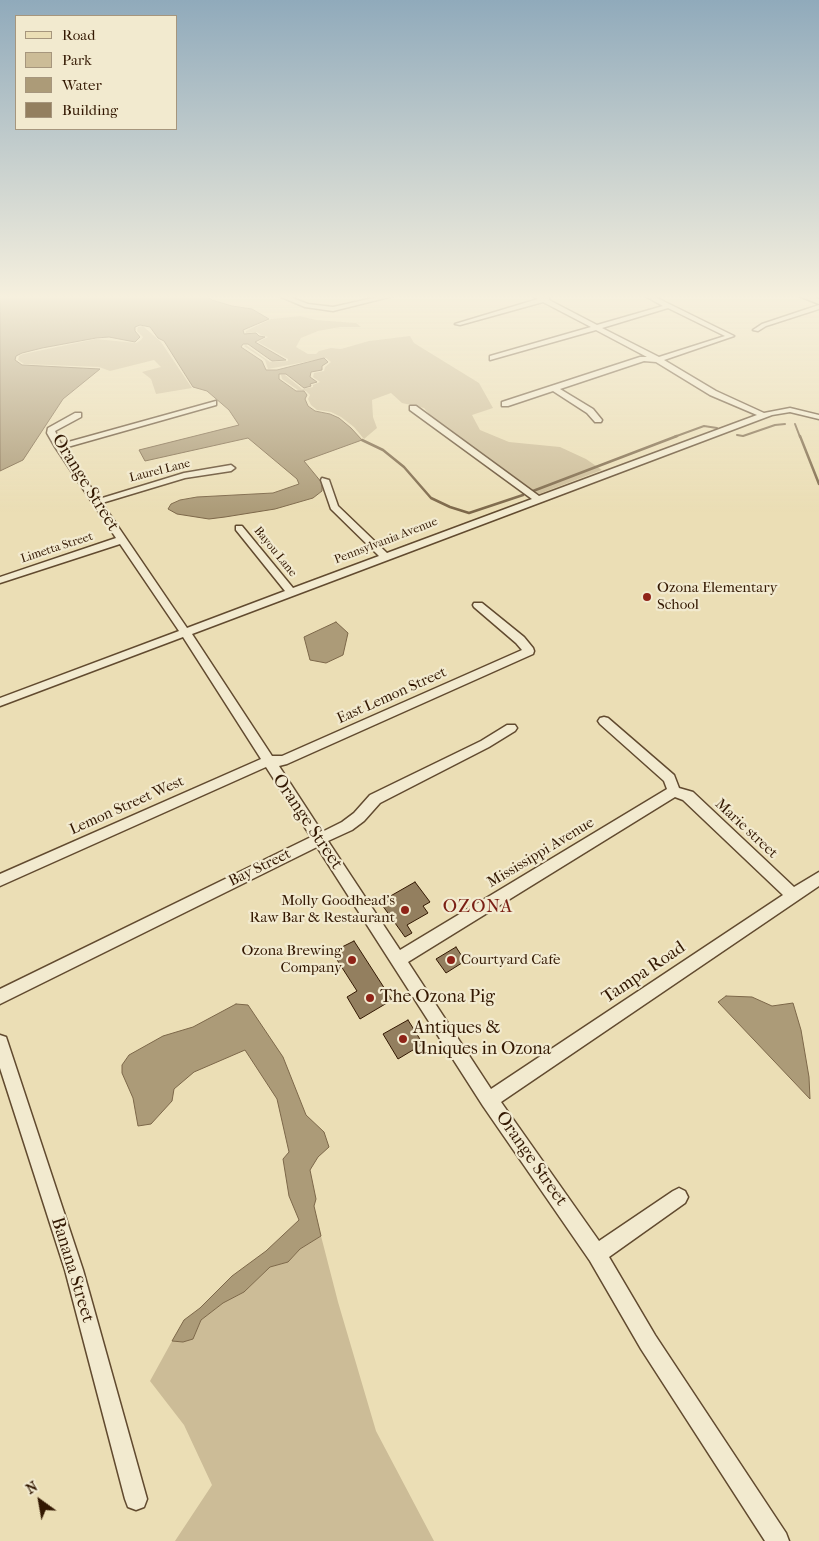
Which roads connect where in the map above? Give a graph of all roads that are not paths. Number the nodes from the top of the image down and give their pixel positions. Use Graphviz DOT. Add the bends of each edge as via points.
graph roads {
  1 [pos="615,368"];
  2 [pos="671,368"];
  3 [pos="554,388"];
  4 [pos="213,403"];
  5 [pos="505,404"];
  6 [pos="413,408"];
  7 [pos="78,414"];
  8 [pos="763,416"];
  9 [pos="819,417"];
  10 [pos="598,420"];
  11 [pos="59,447"];
  12 [pos="230,468"];
  13 [pos="325,480"];
  14 [pos="536,499"];
  15 [pos="97,502"];
  16 [pos="239,528"];
  17 [pos="121,540"];
  18 [pos="386,557"];
  19 [pos="0,580"];
  20 [pos="291,592"];
  21 [pos="478,605"];
  22 [pos="185,632"];
  23 [pos="0,702"];
  24 [pos="604,721"];
  25 [pos="511,728"];
  26 [pos="267,761"];
  27 [pos="674,790"];
  28 [pos="319,839"];
  29 [pos="819,878"];
  30 [pos="0,880"];
  31 [pos="793,895"];
  32 [pos="398,960"];
  33 [pos="0,997"];
  34 [pos="0,1043"];
  35 [pos="489,1100"];
  36 [pos="679,1197"];
  37 [pos="597,1254"];
  38 [pos="136,1499"];
  39 [pos="778,1541"];
  1 -- 3 [label="street"];
  2 -- 8 [label="street" via="713,393"];
  3 -- 5 [label="street"];
  3 -- 10 [label="street" via="590,411"];
  4 -- 11 [label="street"];
  6 -- 14 [label="street"];
  7 -- 11 [label="street, Orange Street" via="51,430"];
  8 -- 9 [label="street, Pennsylvania Avenue" via="784,410"];
  8 -- 14 [label="street, Pennsylvania Avenue"];
  11 -- 15 [label="street, Orange Street"];
  12 -- 15 [label="street, Laurel Lane" via="184,476"];
  13 -- 18 [label="street" via="334,507"];
  14 -- 18 [label="street, Pennsylvania Avenue"];
  15 -- 17 [label="street, Orange Street"];
  16 -- 20 [label="street, Bayou Lane"];
  17 -- 19 [label="street, Limetta Street"];
  17 -- 22 [label="street, Orange Street"];
  18 -- 20 [label="street, Pennsylvania Avenue"];
  20 -- 22 [label="street, Pennsylvania Avenue"];
  21 -- 26 [label="street, East Lemon Street" via="529,651 283,761"];
  22 -- 23 [label="street, Pennsylvania Avenue"];
  22 -- 26 [label="street, Orange Street"];
  24 -- 27 [label="street" via="670,778"];
  25 -- 28 [label="street, Bay Street" via="376,798 347,826"];
  26 -- 28 [label="street, Orange Street"];
  26 -- 30 [label="street, Lemon Street West"];
  27 -- 31 [label="street, Marie street" via="688,796"];
  27 -- 32 [label="street, Mississippi Avenue"];
  28 -- 32 [label="street, Orange Street"];
  28 -- 33 [label="street, Bay Street"];
  29 -- 31 [label="street, Tampa Road"];
  31 -- 35 [label="street, Tampa Road"];
  32 -- 35 [label="street, Orange Street"];
  34 -- 38 [label="street, Banana Street" via="74,1270"];
  35 -- 37 [label="street, Orange Street"];
  36 -- 37 [label="street"];
  37 -- 39 [label="street, Orange Street" via="648,1342"];
}
